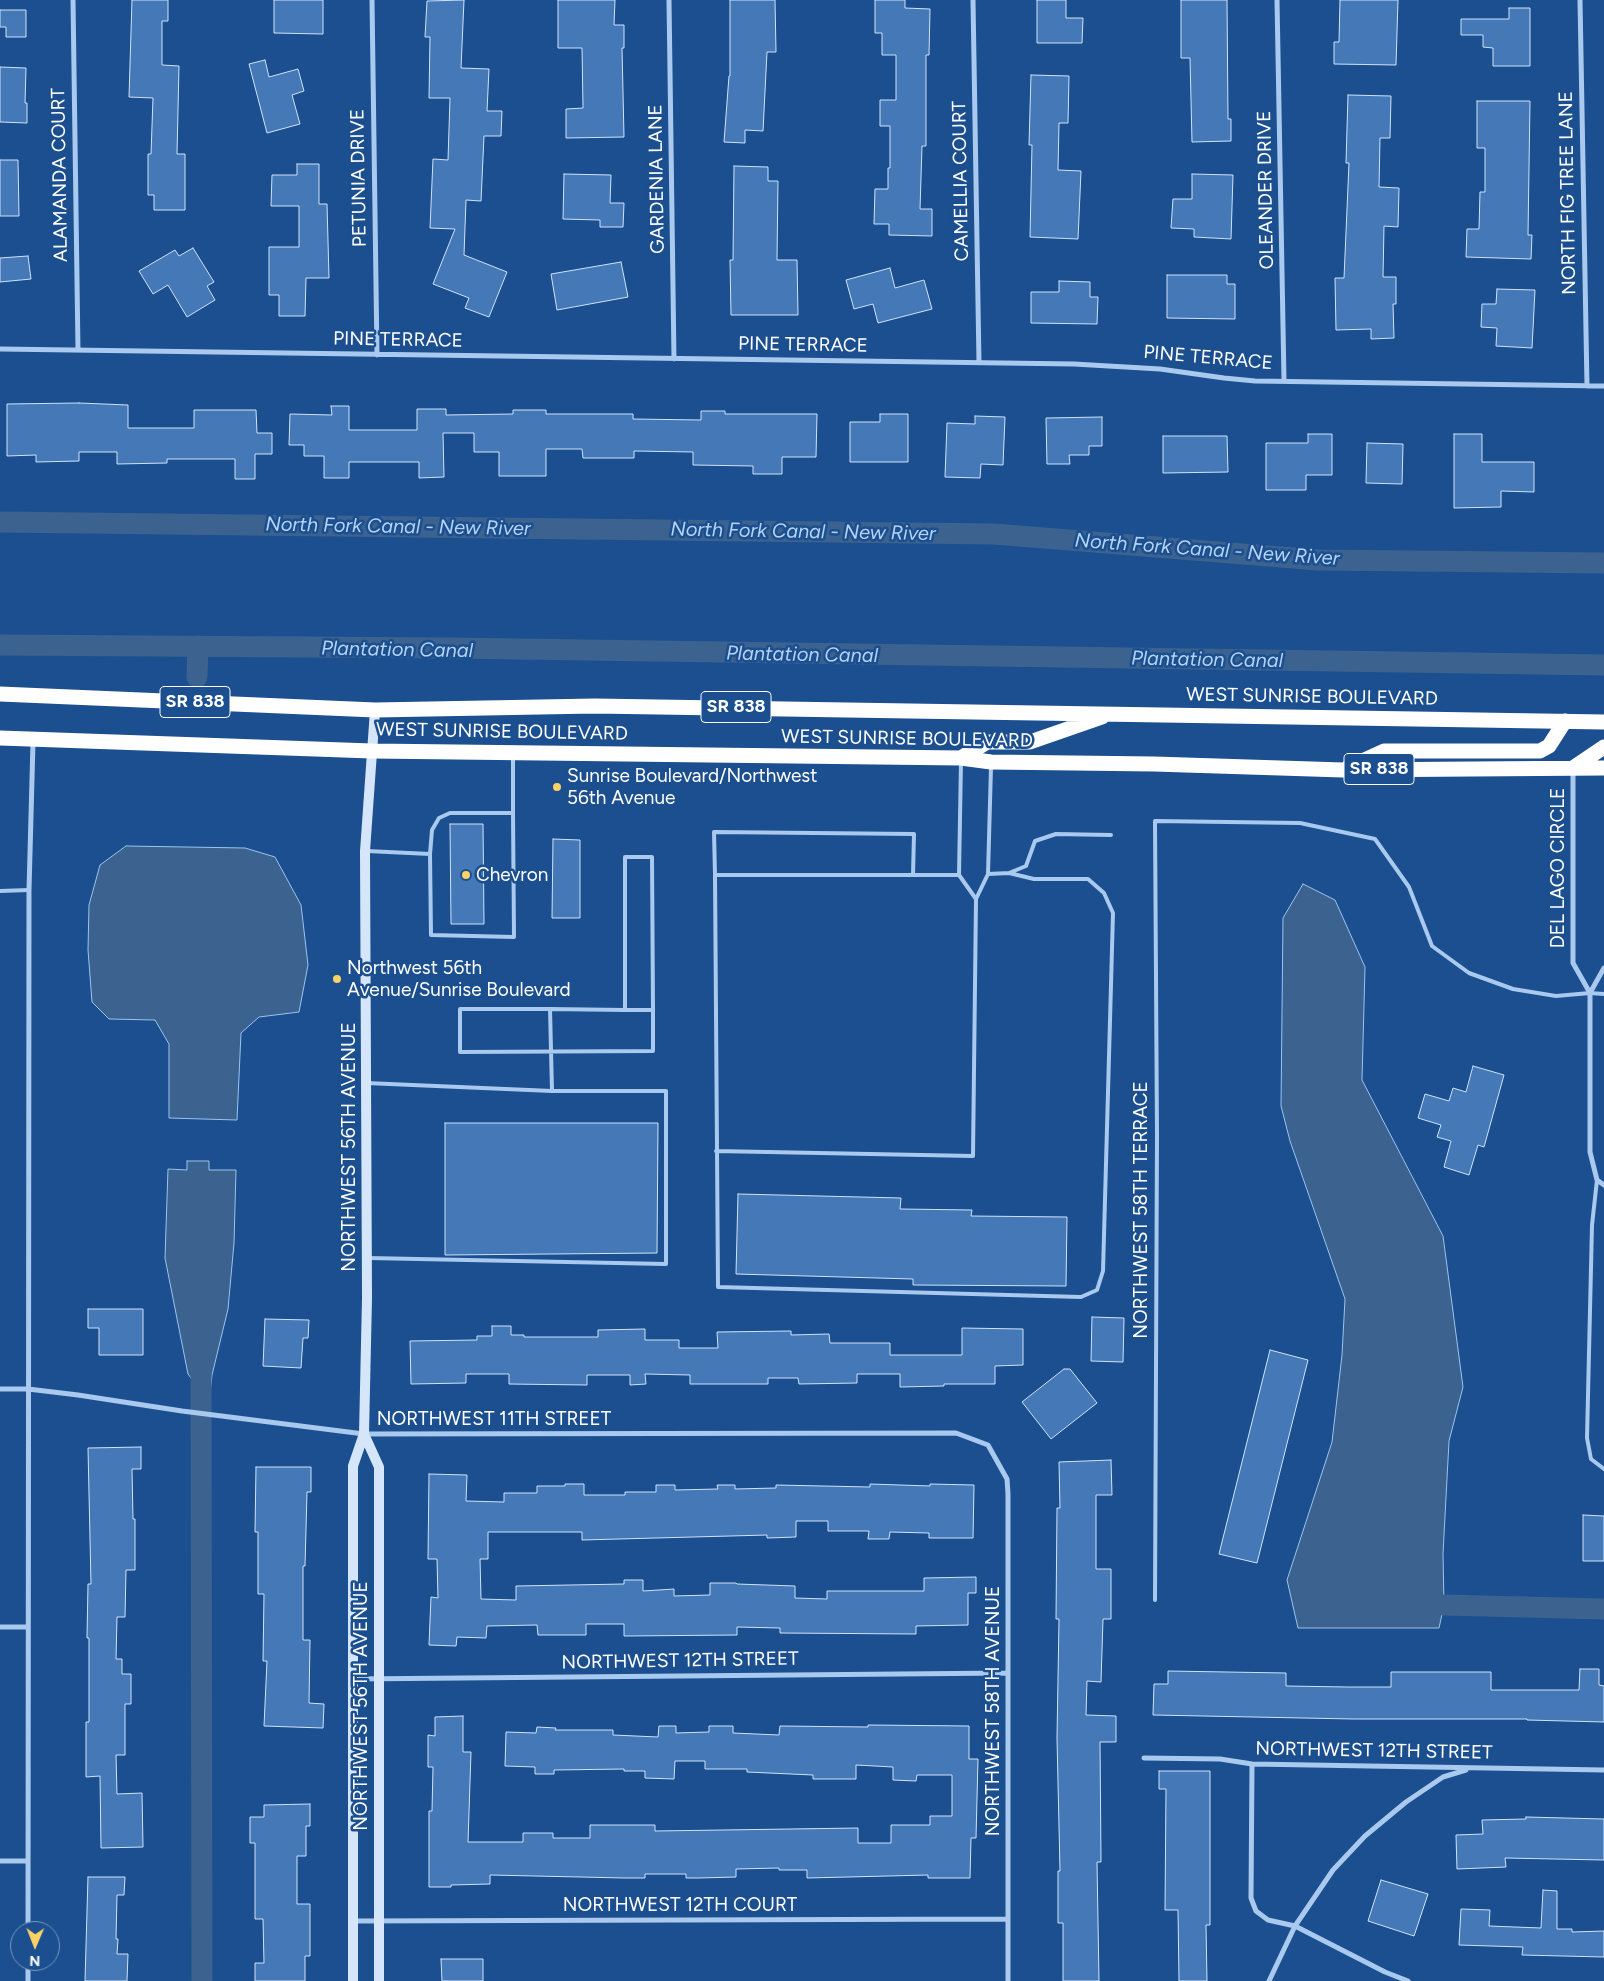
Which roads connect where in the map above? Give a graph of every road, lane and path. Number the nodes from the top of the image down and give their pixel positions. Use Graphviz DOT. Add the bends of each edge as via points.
graph roads {
  1 [pos="73,0"];
  2 [pos="372,0"];
  3 [pos="669,0"];
  4 [pos="973,0"];
  5 [pos="1277,0"];
  6 [pos="1580,0"];
  7 [pos="0,349"];
  8 [pos="78,350"];
  9 [pos="377,355"];
  10 [pos="674,358"];
  11 [pos="979,362"];
  12 [pos="1284,380"];
  13 [pos="1587,386"];
  14 [pos="1604,386"];
  15 [pos="0,690"];
  16 [pos="0,694"];
  17 [pos="16,695"];
  18 [pos="375,710"];
  19 [pos="1112,713"];
  20 [pos="1565,721"];
  21 [pos="1604,722"];
  22 [pos="0,738"];
  23 [pos="33,739"];
  24 [pos="1604,747"];
  25 [pos="372,751"];
  26 [pos="513,752"];
  27 [pos="961,758"];
  28 [pos="991,762"];
  29 [pos="1573,768"];
  30 [pos="1604,768"];
  31 [pos="1343,770"];
  32 [pos="513,813"];
  33 [pos="1111,835"];
  34 [pos="365,851"];
  35 [pos="430,854"];
  36 [pos="1009,873"];
  37 [pos="988,874"];
  38 [pos="715,875"];
  39 [pos="913,875"];
  40 [pos="959,875"];
  41 [pos="29,890"];
  42 [pos="0,891"];
  43 [pos="976,899"];
  44 [pos="1604,968"];
  45 [pos="1590,993"];
  46 [pos="1604,994"];
  47 [pos="550,1009"];
  48 [pos="625,1010"];
  49 [pos="653,1010"];
  50 [pos="551,1052"];
  51 [pos="366,1083"];
  52 [pos="552,1091"];
  53 [pos="716,1152"];
  54 [pos="1597,1180"];
  55 [pos="1604,1184"];
  56 [pos="367,1258"];
  57 [pos="0,1389"];
  58 [pos="28,1389"];
  59 [pos="364,1434"];
  60 [pos="988,1445"];
  61 [pos="1604,1469"];
  62 [pos="1156,1600"];
  63 [pos="0,1627"];
  64 [pos="28,1627"];
  65 [pos="1008,1673"];
  66 [pos="353,1679"];
  67 [pos="379,1679"];
  68 [pos="1144,1758"];
  69 [pos="1252,1764"];
  70 [pos="1471,1769"];
  71 [pos="1604,1770"];
  72 [pos="0,1861"];
  73 [pos="28,1861"];
  74 [pos="1008,1919"];
  75 [pos="28,1921"];
  76 [pos="353,1921"];
  77 [pos="379,1921"];
  78 [pos="1295,1926"];
  79 [pos="353,1981"];
  80 [pos="379,1981"];
  81 [pos="1008,1981"];
  82 [pos="1269,1981"];
  83 [pos="1408,1981"];
  1 -- 8 [label="street, ALAMANDA COURT"];
  2 -- 9 [label="street, PETUNIA DRIVE"];
  3 -- 10 [label="street, GARDENIA LANE"];
  4 -- 11 [label="street, CAMELLIA COURT"];
  5 -- 12 [label="street, OLEANDER DRIVE"];
  6 -- 13 [label="street, NORTH FIG TREE LANE"];
  7 -- 8 [label="street, PINE TERRACE"];
  8 -- 9 [label="street, PINE TERRACE"];
  9 -- 10 [label="street, PINE TERRACE"];
  10 -- 11 [label="street, PINE TERRACE"];
  11 -- 12 [label="street, PINE TERRACE" via="1130,366 1224,378"];
  12 -- 13 [label="street, PINE TERRACE"];
  13 -- 14 [label="street, PINE TERRACE"];
  15 -- 17 [label="highway"];
  16 -- 17 [label="highway, WEST SUNRISE BOULEVARD / SR 838"];
  17 -- 18 [label="highway, WEST SUNRISE BOULEVARD / SR 838"];
  18 -- 19 [label="highway, WEST SUNRISE BOULEVARD / SR 838" via="595,706"];
  18 -- 25 [label="street, NORTHWEST 56TH AVENUE"];
  19 -- 20 [label="highway, WEST SUNRISE BOULEVARD / SR 838"];
  19 -- 27 [label="highway" via="1030,742 987,742"];
  20 -- 21 [label="highway, WEST SUNRISE BOULEVARD / SR 838"];
  20 -- 31 [label="highway" via="1549,746 1540,752 1384,751"];
  22 -- 23 [label="highway, WEST SUNRISE BOULEVARD / SR 838"];
  23 -- 25 [label="highway, WEST SUNRISE BOULEVARD / SR 838"];
  23 -- 41 [label="street"];
  24 -- 29 [label="highway"];
  25 -- 26 [label="highway, WEST SUNRISE BOULEVARD / SR 838"];
  25 -- 34 [label="street, NORTHWEST 56TH AVENUE"];
  26 -- 27 [label="highway, WEST SUNRISE BOULEVARD / SR 838"];
  26 -- 32 [label="lane"];
  27 -- 28 [label="highway, WEST SUNRISE BOULEVARD / SR 838"];
  27 -- 40 [label="lane"];
  28 -- 31 [label="highway, WEST SUNRISE BOULEVARD / SR 838"];
  28 -- 37 [label="lane"];
  29 -- 30 [label="highway, WEST SUNRISE BOULEVARD / SR 838"];
  29 -- 31 [label="highway, WEST SUNRISE BOULEVARD / SR 838"];
  29 -- 45 [label="street, DEL LAGO CIRCLE" via="1573,963"];
  32 -- 35 [label="lane" via="450,813 439,818 432,830"];
  32 -- 35 [label="lane" via="514,937 431,935"];
  33 -- 36 [label="lane" via="1056,834 1042,839 1035,842 1026,866"];
  34 -- 35 [label="lane"];
  34 -- 51 [label="street, NORTHWEST 56TH AVENUE"];
  36 -- 37 [label="lane"];
  36 -- 53 [label="lane" via="1034,879 1088,879 1104,893 1113,913 1102,1271 1097,1290 1081,1297 718,1287"];
  37 -- 43 [label="lane"];
  38 -- 39 [label="lane"];
  38 -- 39 [label="lane" via="714,832 914,834"];
  38 -- 53 [label="lane"];
  39 -- 40 [label="lane"];
  40 -- 43 [label="lane"];
  41 -- 42 [label="lane"];
  41 -- 58 [label="street"];
  43 -- 53 [label="lane" via="973,1156"];
  44 -- 45 [label="street, DEL LAGO CIRCLE"];
  45 -- 46 [label="lane"];
  45 -- 54 [label="street, DEL LAGO CIRCLE" via="1590,1152"];
  45 -- 62 [label="lane, NORTHWEST 58TH TERRACE" via="1548,995 1513,989 1469,973 1432,946 1409,887 1375,839 1300,823 1155,821"];
  47 -- 48 [label="lane"];
  47 -- 50 [label="lane"];
  47 -- 50 [label="lane" via="460,1009 460,1052"];
  48 -- 49 [label="lane"];
  48 -- 49 [label="lane" via="625,857 652,857"];
  49 -- 50 [label="lane" via="653,1051"];
  50 -- 52 [label="lane"];
  51 -- 52 [label="lane"];
  51 -- 56 [label="street, NORTHWEST 56TH AVENUE"];
  52 -- 56 [label="lane" via="666,1091 666,1264"];
  54 -- 55 [label="street"];
  54 -- 61 [label="lane" via="1592,1225 1587,1438 1591,1458"];
  56 -- 59 [label="street, NORTHWEST 56TH AVENUE"];
  57 -- 58 [label="street, NORTHWEST 11TH STREET"];
  58 -- 59 [label="street, NORTHWEST 11TH STREET"];
  58 -- 64 [label="street"];
  59 -- 60 [label="street, NORTHWEST 11TH STREET" via="956,1433"];
  59 -- 66 [label="street, NORTHWEST 56TH AVENUE" via="353,1466"];
  59 -- 67 [label="street, NORTHWEST 56TH AVENUE" via="379,1467"];
  60 -- 65 [label="street, NORTHWEST 58TH AVENUE" via="1007,1479"];
  63 -- 64 [label="street"];
  64 -- 73 [label="street"];
  65 -- 67 [label="street, NORTHWEST 12TH STREET"];
  65 -- 74 [label="street, NORTHWEST 58TH AVENUE"];
  66 -- 67 [label="street, NORTHWEST 12TH STREET"];
  66 -- 76 [label="street, NORTHWEST 56TH AVENUE"];
  67 -- 77 [label="street, NORTHWEST 56TH AVENUE"];
  68 -- 69 [label="street, NORTHWEST 12TH STREET" via="1220,1759"];
  69 -- 70 [label="street, NORTHWEST 12TH STREET"];
  69 -- 78 [label="street" via="1251,1898 1256,1911 1268,1920"];
  70 -- 71 [label="street, NORTHWEST 12TH STREET"];
  70 -- 78 [label="street" via="1443,1777 1365,1836 1334,1870"];
  72 -- 73 [label="street"];
  73 -- 75 [label="street"];
  74 -- 77 [label="street, NORTHWEST 12TH COURT"];
  74 -- 81 [label="street, NORTHWEST 58TH AVENUE"];
  76 -- 77 [label="street, NORTHWEST 12TH COURT"];
  76 -- 79 [label="street, NORTHWEST 56TH AVENUE"];
  77 -- 80 [label="street, NORTHWEST 56TH AVENUE"];
  78 -- 82 [label="street"];
  78 -- 83 [label="street"];
}
